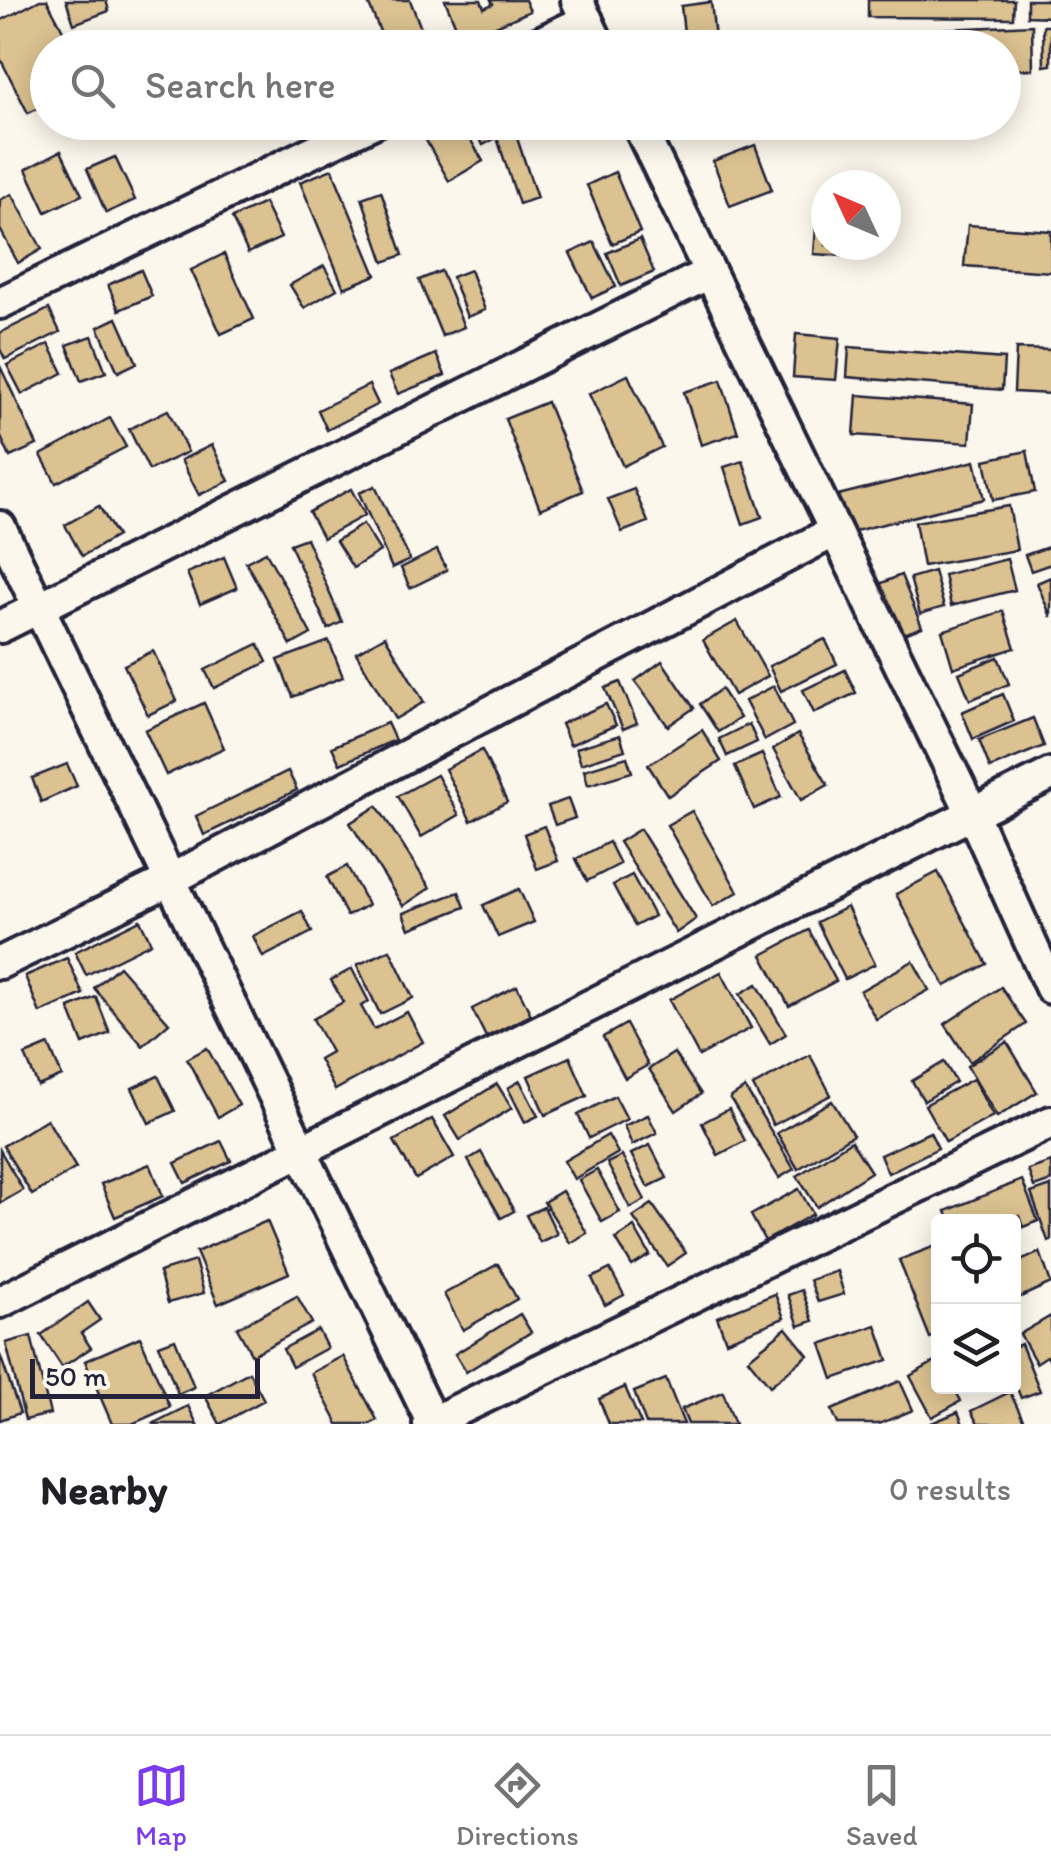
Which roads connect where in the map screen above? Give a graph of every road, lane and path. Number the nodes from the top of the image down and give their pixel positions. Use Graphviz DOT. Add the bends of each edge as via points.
graph roads {
  1 [pos="582,10"];
  2 [pos="554,30"];
  3 [pos="337,140"];
  4 [pos="645,140"];
  5 [pos="710,273"];
  6 [pos="0,304"];
  7 [pos="0,527"];
  8 [pos="835,531"];
  9 [pos="40,608"];
  10 [pos="0,628"];
  11 [pos="1051,774"];
  12 [pos="972,815"];
  13 [pos="170,880"];
  14 [pos="0,963"];
  15 [pos="1051,988"];
  16 [pos="1051,1122"];
  17 [pos="301,1153"];
  18 [pos="0,1302"];
  19 [pos="432,1424"];
  1 -- 2 [label="street"];
  3 -- 6 [label="street"];
  4 -- 5 [label="street"];
  5 -- 8 [label="street"];
  5 -- 9 [label="street"];
  7 -- 9 [label="street"];
  8 -- 12 [label="street"];
  8 -- 13 [label="street"];
  9 -- 10 [label="street"];
  9 -- 13 [label="street"];
  11 -- 12 [label="street"];
  12 -- 15 [label="street"];
  12 -- 17 [label="street"];
  13 -- 14 [label="street"];
  13 -- 17 [label="street"];
  16 -- 19 [label="street"];
  17 -- 18 [label="street"];
  17 -- 19 [label="street"];
}
